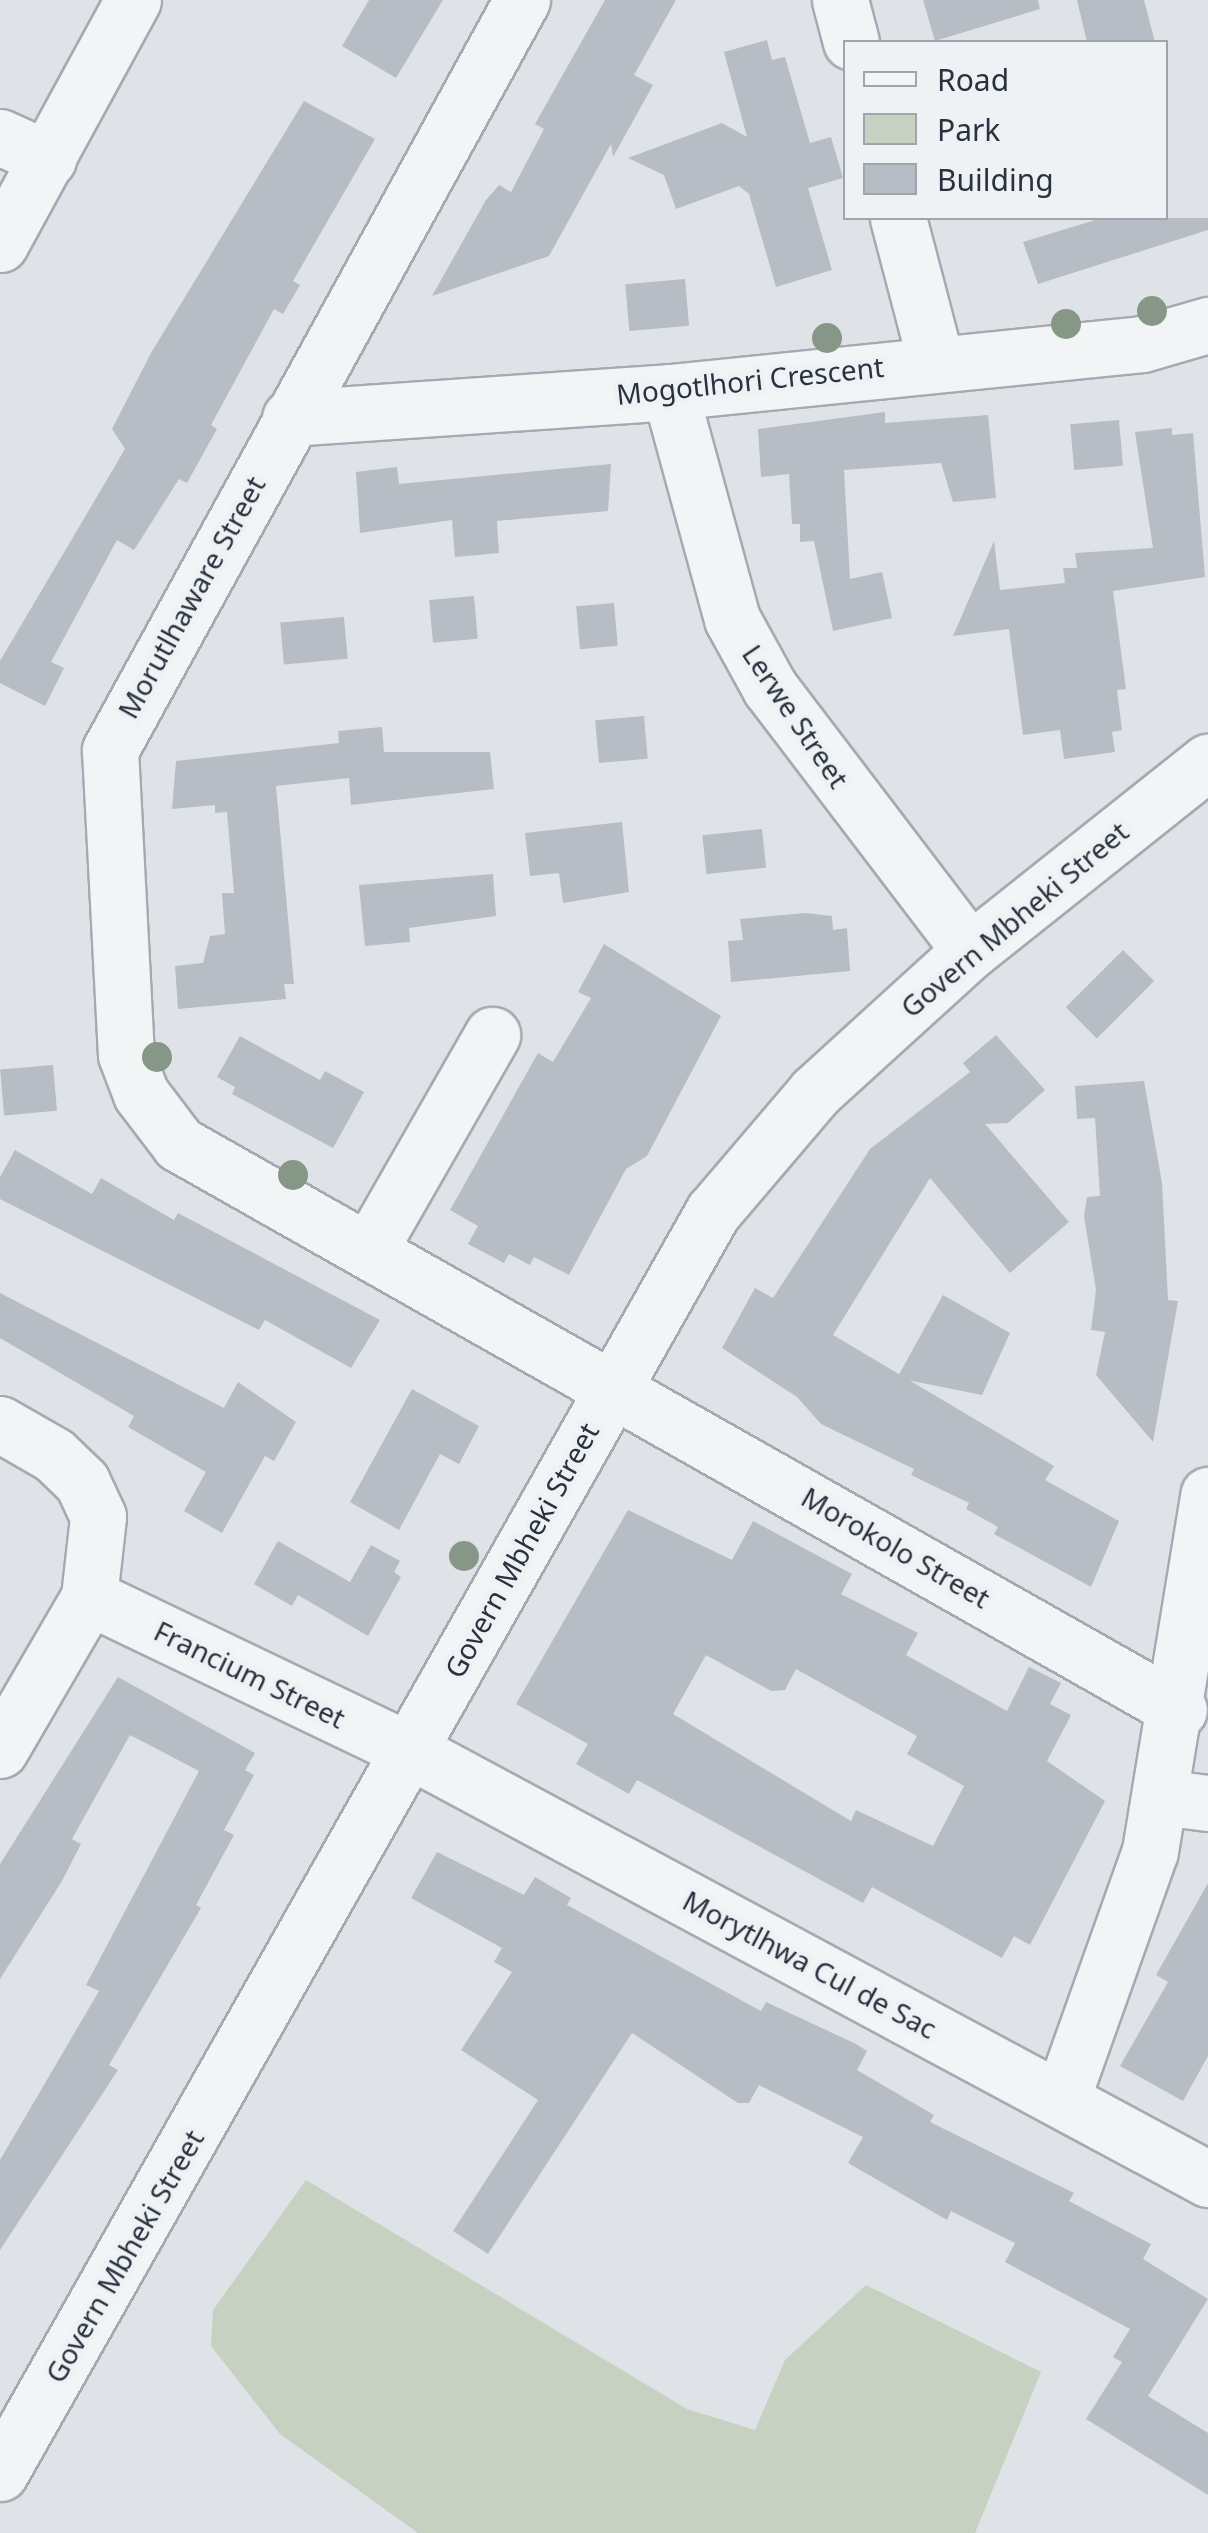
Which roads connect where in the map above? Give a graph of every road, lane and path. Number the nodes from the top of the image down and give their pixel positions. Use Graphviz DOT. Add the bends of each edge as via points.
graph roads {
  1 [pos="133,0"];
  2 [pos="522,0"];
  3 [pos="840,0"];
  4 [pos="850,40"];
  5 [pos="24,148"];
  6 [pos="899,220"];
  7 [pos="0,244"];
  8 [pos="1208,326"];
  9 [pos="935,359"];
  10 [pos="670,392"];
  11 [pos="290,418"];
  12 [pos="1208,762"];
  13 [pos="970,952"];
  14 [pos="492,1035"];
  15 [pos="370,1250"];
  16 [pos="612,1384"];
  17 [pos="0,1424"];
  18 [pos="1206,1528"];
  19 [pos="89,1598"];
  20 [pos="1179,1710"];
  21 [pos="0,1750"];
  22 [pos="411,1751"];
  23 [pos="1184,1800"];
  24 [pos="1062,2098"];
  25 [pos="1208,2179"];
  26 [pos="0,2473"];
  1 -- 5 [label="street"];
  2 -- 11 [label="street, Morutlhaware Street"];
  3 -- 4 [label="street"];
  5 -- 7 [label="street"];
  6 -- 9 [label="street"];
  8 -- 9 [label="street, Mogotlhori Crescent" via="1142,344"];
  9 -- 10 [label="street, Mogotlhori Crescent"];
  10 -- 11 [label="street, Mogotlhori Crescent"];
  10 -- 13 [label="street, Lerwe Street" via="732,618 770,688"];
  11 -- 15 [label="street, Morutlhaware Street" via="110,750 126,1054 159,1126 179,1144"];
  12 -- 13 [label="street, Govern Mbheki Street"];
  13 -- 16 [label="street, Govern Mbheki Street" via="815,1092 713,1212"];
  14 -- 15 [label="street"];
  15 -- 16 [label="street, Morutlhaware Street"];
  16 -- 20 [label="street, Morokolo Street"];
  16 -- 22 [label="street, Govern Mbheki Street"];
  17 -- 19 [label="street" via="82,1482 98,1517"];
  18 -- 20 [label="street"];
  19 -- 21 [label="street"];
  19 -- 22 [label="street, Francium Street"];
  20 -- 23 [label="street"];
  22 -- 24 [label="street, Morytlhwa Cul de Sac"];
  22 -- 26 [label="street, Govern Mbheki Street"];
  23 -- 24 [label="street"];
  24 -- 25 [label="street, Morytlhwa Cul de Sac"];
}
